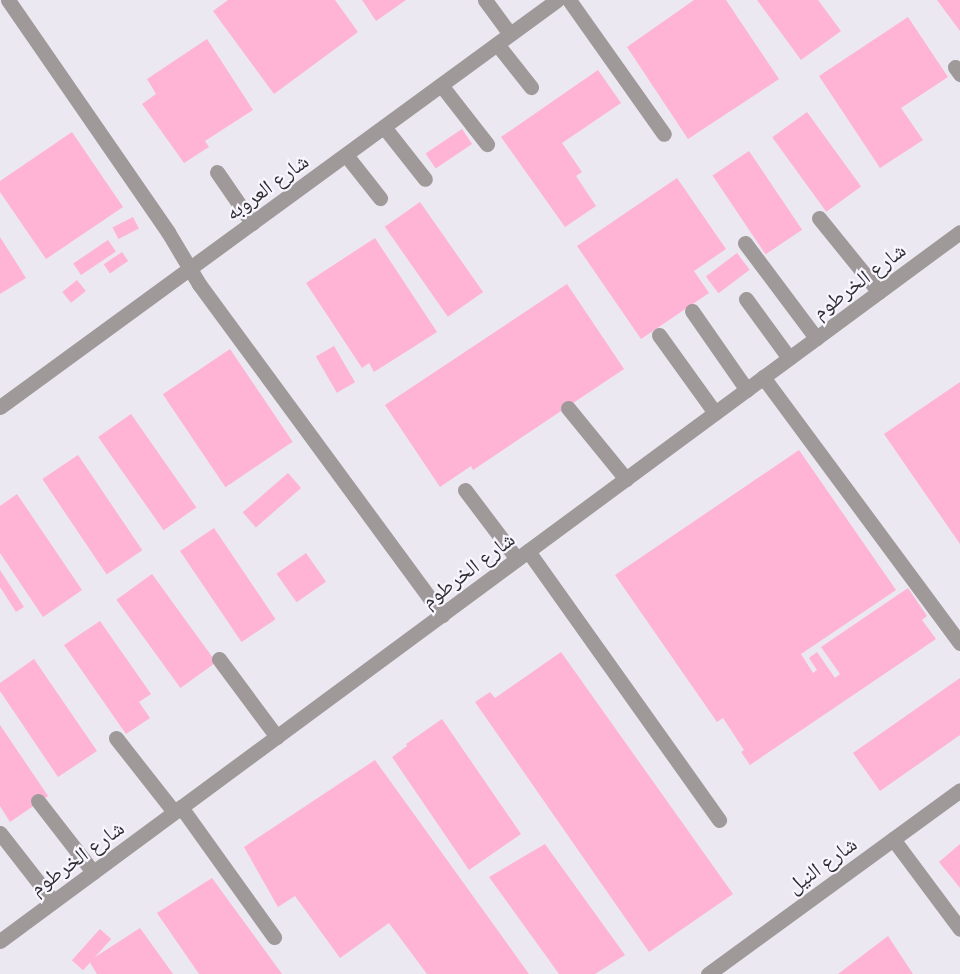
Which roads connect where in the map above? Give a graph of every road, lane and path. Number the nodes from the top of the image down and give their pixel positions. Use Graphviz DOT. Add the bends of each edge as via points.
graph roads {
  1 [pos="8,0"];
  2 [pos="485,0"];
  3 [pos="557,0"];
  4 [pos="569,0"];
  5 [pos="504,39"];
  6 [pos="441,85"];
  7 [pos="531,87"];
  8 [pos="384,127"];
  9 [pos="664,134"];
  10 [pos="487,144"];
  11 [pos="346,154"];
  12 [pos="217,172"];
  13 [pos="425,180"];
  14 [pos="380,198"];
  15 [pos="819,218"];
  16 [pos="252,224"];
  17 [pos="960,232"];
  18 [pos="745,243"];
  19 [pos="190,269"];
  20 [pos="879,292"];
  21 [pos="746,299"];
  22 [pos="692,311"];
  23 [pos="659,335"];
  24 [pos="816,339"];
  25 [pos="789,358"];
  26 [pos="763,377"];
  27 [pos="747,390"];
  28 [pos="0,407"];
  29 [pos="568,408"];
  30 [pos="715,413"];
  31 [pos="626,479"];
  32 [pos="465,490"];
  33 [pos="523,555"];
  34 [pos="442,615"];
  35 [pos="960,643"];
  36 [pos="219,659"];
  37 [pos="277,737"];
  38 [pos="116,738"];
  39 [pos="960,790"];
  40 [pos="38,801"];
  41 [pos="178,810"];
  42 [pos="719,820"];
  43 [pos="0,832"];
  44 [pos="893,839"];
  45 [pos="93,872"];
  46 [pos="53,901"];
  47 [pos="960,929"];
  48 [pos="274,937"];
  49 [pos="0,941"];
  50 [pos="708,974"];
  1 -- 19 [label="lane"];
  2 -- 5 [label="lane"];
  3 -- 5 [label="lane, شارع العروبه"];
  4 -- 9 [label="lane"];
  5 -- 6 [label="lane, شارع العروبه"];
  5 -- 7 [label="lane"];
  6 -- 8 [label="lane, شارع العروبه"];
  6 -- 10 [label="lane"];
  8 -- 11 [label="lane, شارع العروبه"];
  8 -- 13 [label="lane"];
  11 -- 14 [label="lane"];
  11 -- 16 [label="lane, شارع العروبه"];
  12 -- 16 [label="lane"];
  15 -- 20 [label="lane"];
  16 -- 19 [label="lane, شارع العروبه"];
  17 -- 20 [label="lane, شارع الخرطوم"];
  18 -- 24 [label="lane"];
  19 -- 28 [label="lane, شارع العروبه"];
  19 -- 34 [label="lane"];
  20 -- 24 [label="lane, شارع الخرطوم"];
  21 -- 25 [label="lane"];
  22 -- 27 [label="lane"];
  23 -- 30 [label="lane"];
  24 -- 25 [label="lane, شارع الخرطوم"];
  25 -- 26 [label="lane, شارع الخرطوم"];
  26 -- 27 [label="lane, شارع الخرطوم"];
  26 -- 35 [label="lane"];
  27 -- 30 [label="lane, شارع الخرطوم"];
  29 -- 31 [label="lane"];
  30 -- 31 [label="lane, شارع الخرطوم"];
  31 -- 33 [label="lane, شارع الخرطوم"];
  32 -- 33 [label="lane"];
  33 -- 34 [label="lane, شارع الخرطوم"];
  33 -- 42 [label="lane"];
  34 -- 37 [label="lane, شارع الخرطوم"];
  36 -- 37 [label="lane"];
  37 -- 41 [label="lane, شارع الخرطوم"];
  38 -- 41 [label="lane"];
  39 -- 44 [label="lane, شارع النيل"];
  40 -- 45 [label="lane"];
  41 -- 45 [label="lane, شارع الخرطوم"];
  41 -- 48 [label="lane"];
  43 -- 46 [label="lane"];
  44 -- 47 [label="lane"];
  44 -- 50 [label="lane, شارع النيل"];
  45 -- 46 [label="lane, شارع الخرطوم"];
  46 -- 49 [label="lane, شارع الخرطوم"];
}
